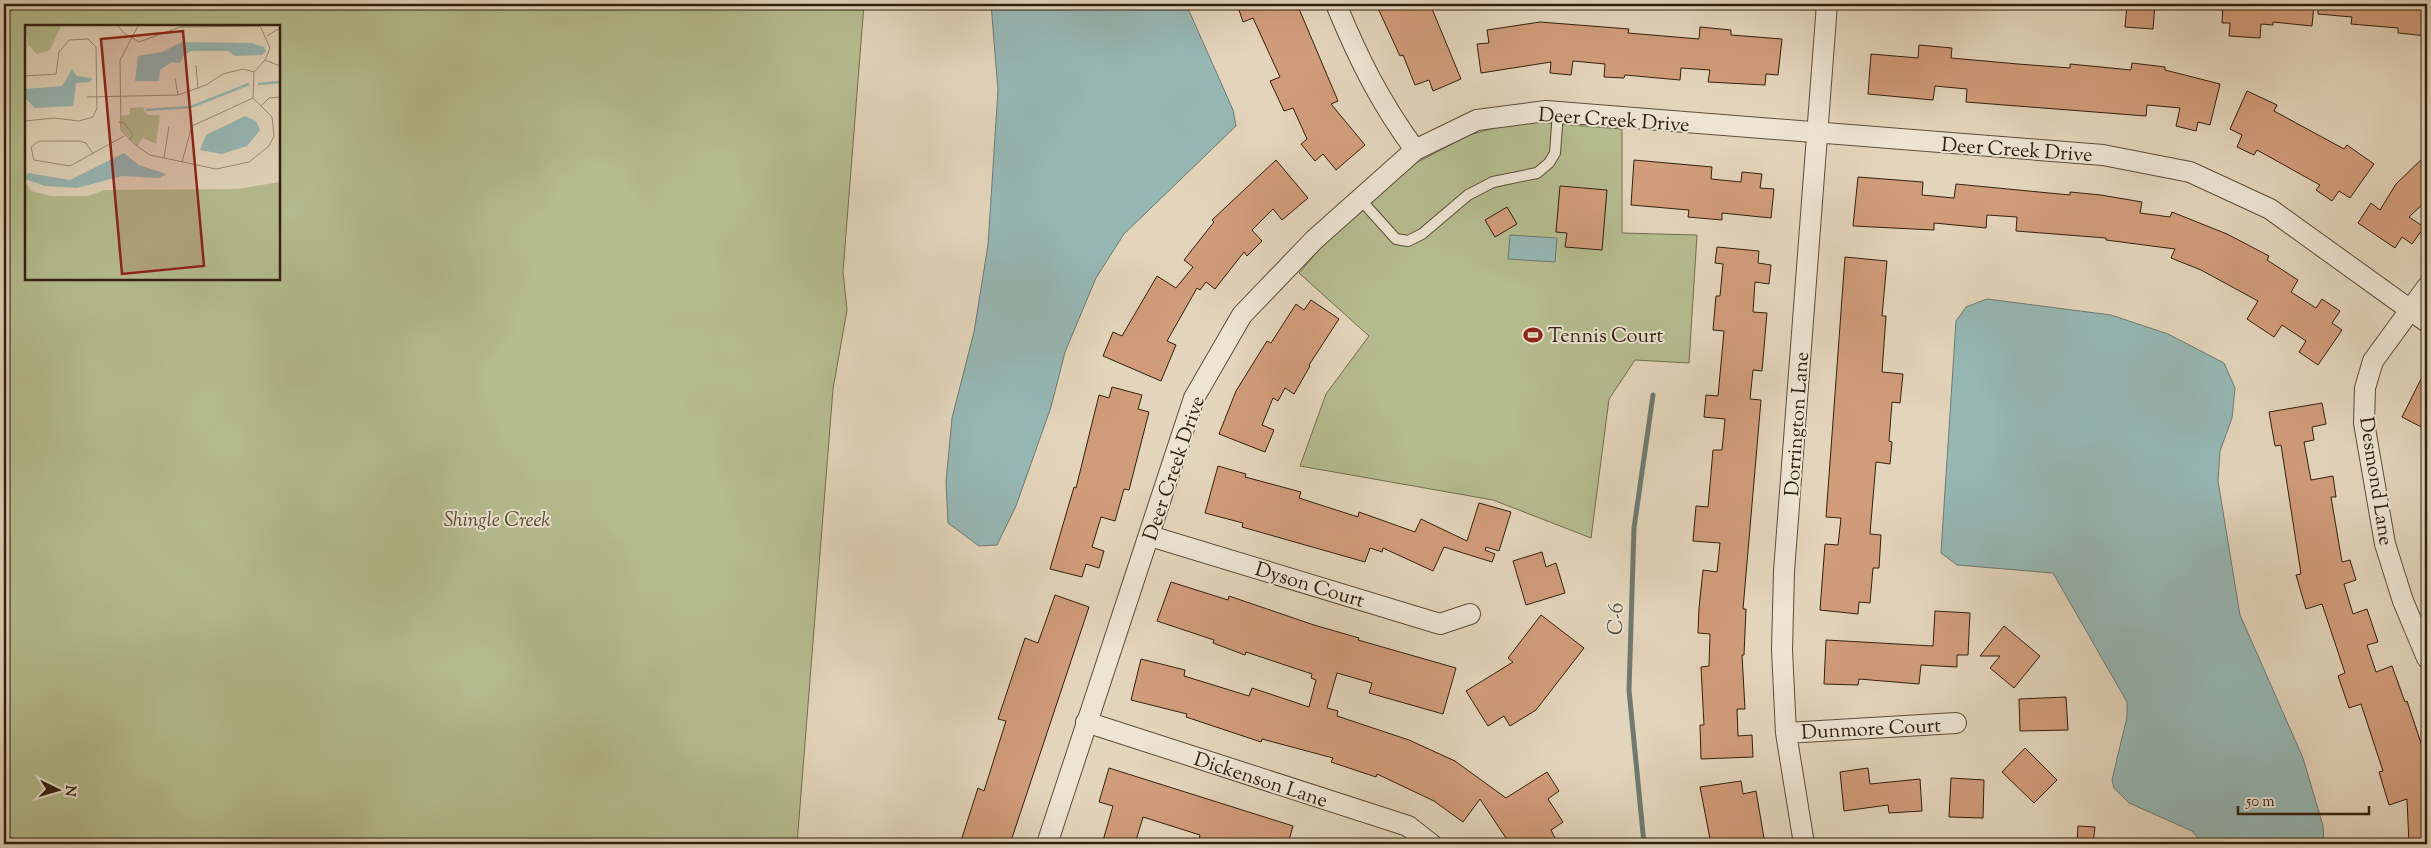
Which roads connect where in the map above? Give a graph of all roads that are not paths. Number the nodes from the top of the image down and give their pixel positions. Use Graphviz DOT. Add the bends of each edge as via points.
graph roads {
  1 [pos="1336,4"];
  2 [pos="1827,4"];
  3 [pos="1558,112"];
  4 [pos="1818,134"];
  5 [pos="1415,150"];
  6 [pos="1360,199"];
  7 [pos="2427,287"];
  8 [pos="2411,310"];
  9 [pos="2427,322"];
  10 [pos="1150,536"];
  11 [pos="1470,614"];
  12 [pos="2427,658"];
  13 [pos="1086,722"];
  14 [pos="1956,723"];
  15 [pos="1786,733"];
  16 [pos="1047,844"];
  17 [pos="1432,844"];
  18 [pos="1804,844"];
  1 -- 5 [label="street" via="1360,63 1388,113"];
  2 -- 4 [label="street, Dorrington Lane"];
  3 -- 4 [label="street, Deer Creek Drive"];
  3 -- 5 [label="street, Deer Creek Drive" via="1477,120"];
  3 -- 6 [label="lane" via="1555,153 1548,163 1536,173 1493,182 1468,195 1422,234 1408,241 1396,239"];
  4 -- 8 [label="street, Deer Creek Drive" via="2102,155 2190,172 2270,209"];
  4 -- 15 [label="street, Dorrington Lane" via="1784,571 1782,650"];
  5 -- 6 [label="street, Deer Creek Drive"];
  6 -- 10 [label="street, Deer Creek Drive" via="1314,240 1242,315 1194,398"];
  7 -- 8 [label="street, Desmond Lane"];
  8 -- 9 [label="street, Deer Creek Drive"];
  8 -- 12 [label="street, Desmond Lane" via="2373,361 2365,388 2364,423 2385,544 2403,601"];
  10 -- 11 [label="street, Dyson Court" via="1440,624"];
  10 -- 13 [label="street, Deer Creek Drive"];
  13 -- 16 [label="street, Deer Creek Drive"];
  13 -- 17 [label="street, Dickenson Lane" via="1408,826"];
  14 -- 15 [label="street, Dunmore Court"];
  15 -- 18 [label="street, Dorrington Lane"];
}
